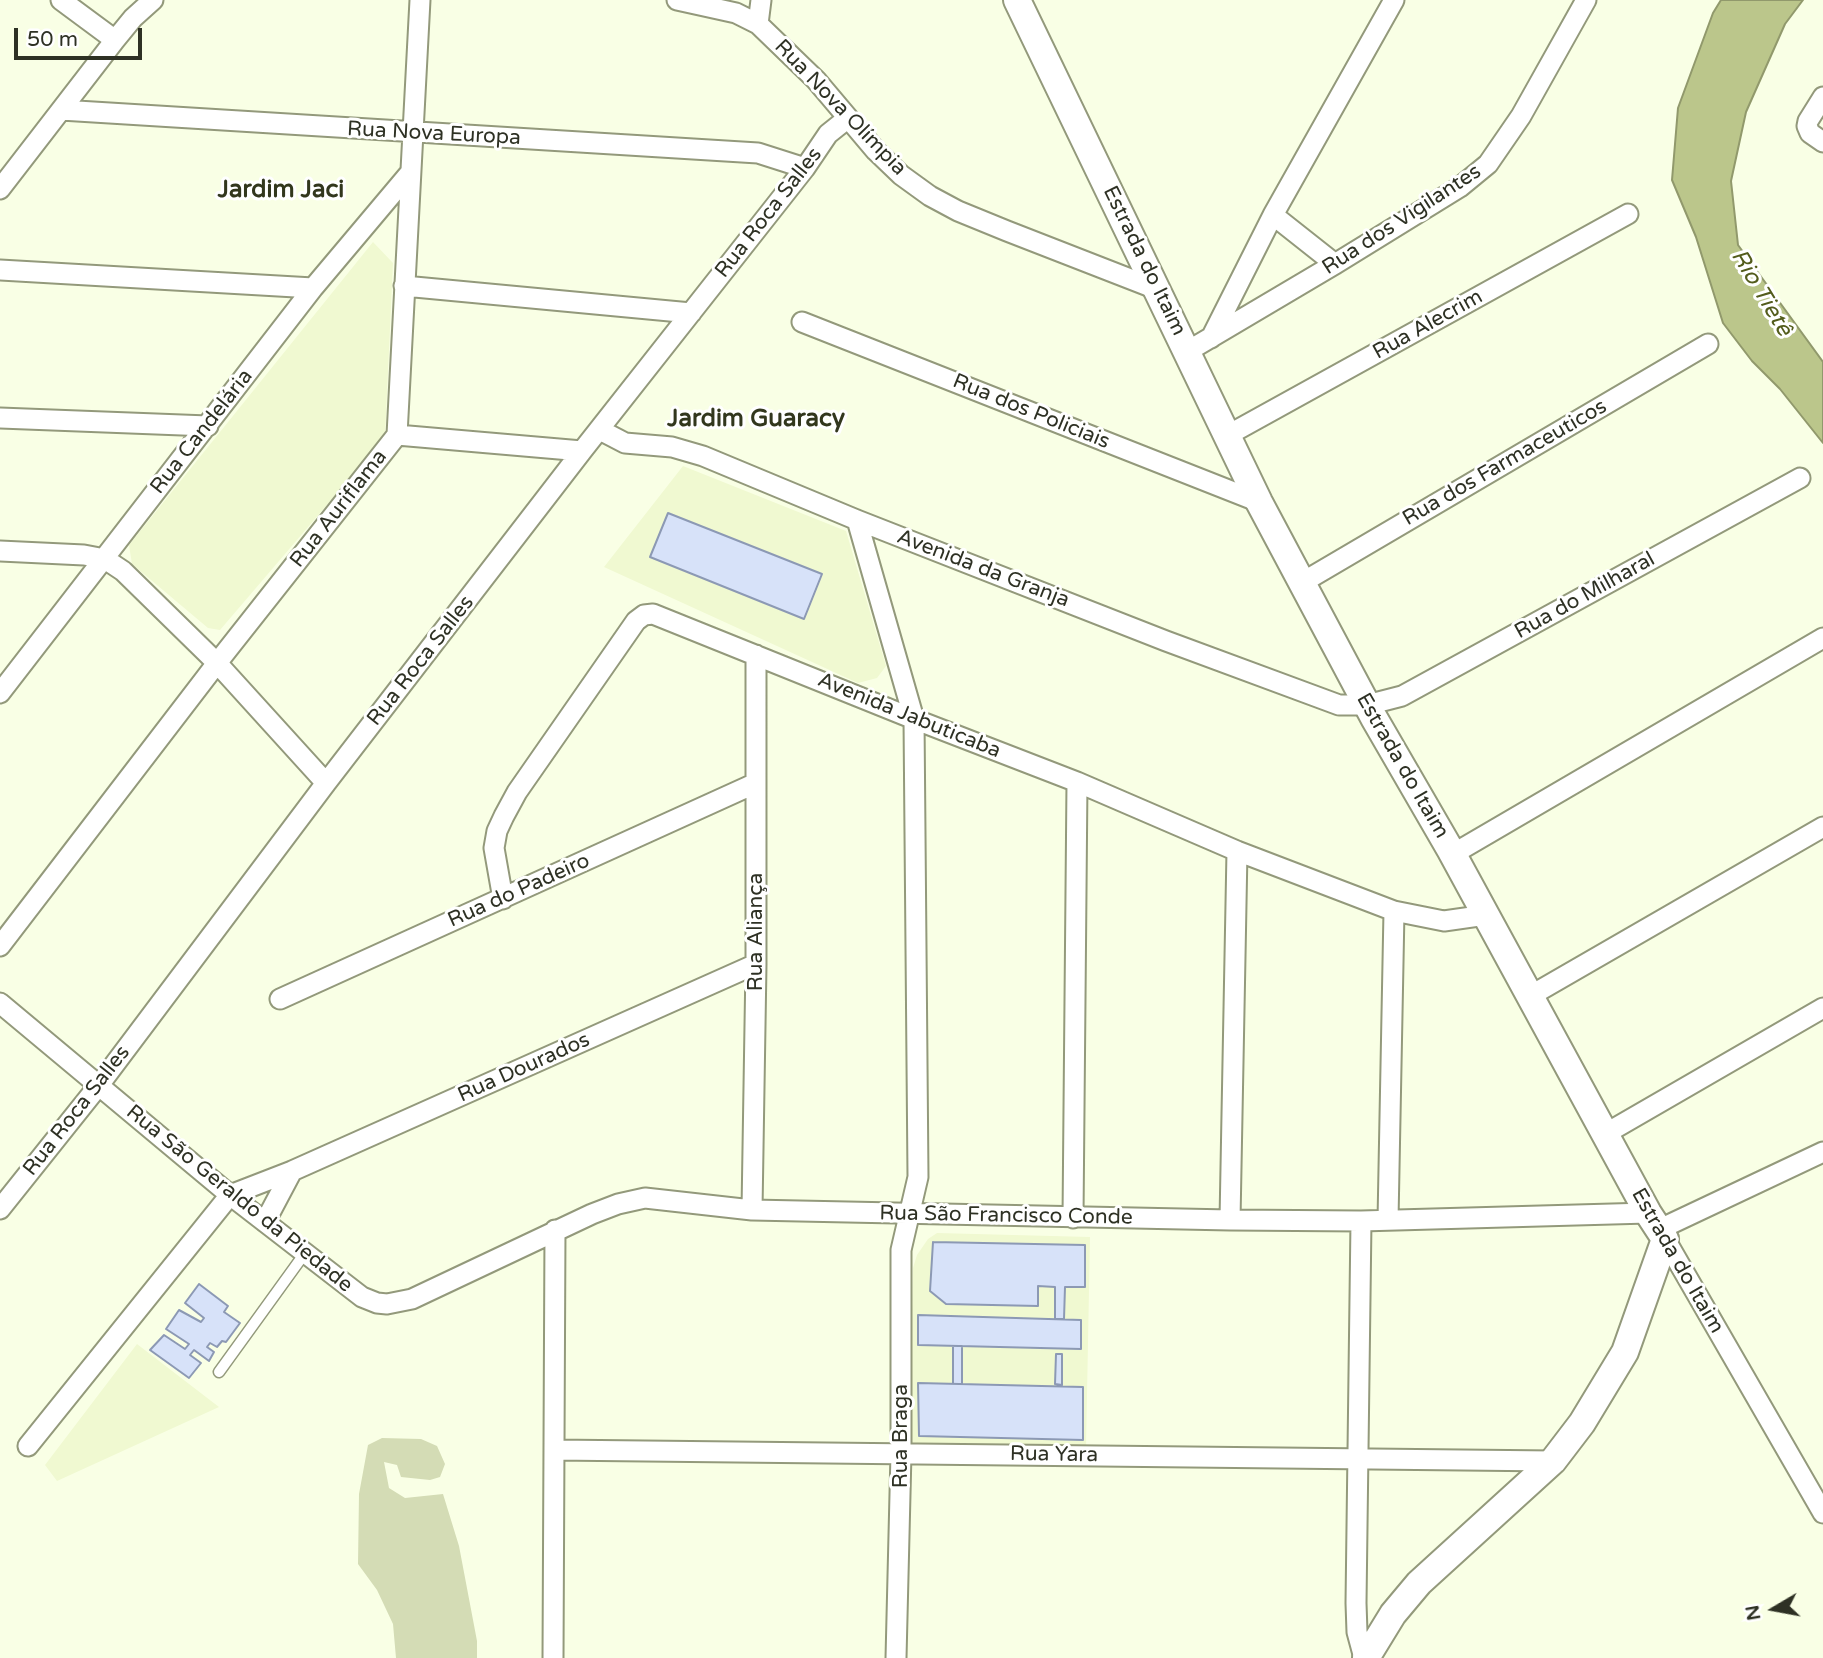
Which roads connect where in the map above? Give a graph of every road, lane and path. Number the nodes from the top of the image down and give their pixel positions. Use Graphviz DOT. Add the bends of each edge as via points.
graph roads {
  1 [pos="61,0"];
  2 [pos="153,0"];
  3 [pos="420,0"];
  4 [pos="677,0"];
  5 [pos="761,0"];
  6 [pos="1017,0"];
  7 [pos="1394,0"];
  8 [pos="1586,0"];
  9 [pos="758,24"];
  10 [pos="115,40"];
  11 [pos="1823,97"];
  12 [pos="61,110"];
  13 [pos="848,118"];
  14 [pos="412,133"];
  15 [pos="1815,133"];
  16 [pos="805,168"];
  17 [pos="409,174"];
  18 [pos="0,189"];
  19 [pos="1628,214"];
  20 [pos="1273,215"];
  21 [pos="1335,264"];
  22 [pos="0,270"];
  23 [pos="404,286"];
  24 [pos="313,288"];
  25 [pos="1157,289"];
  26 [pos="691,313"];
  27 [pos="802,321"];
  28 [pos="1199,345"];
  29 [pos="1708,345"];
  30 [pos="0,418"];
  31 [pos="208,426"];
  32 [pos="600,430"];
  33 [pos="397,435"];
  34 [pos="1228,435"];
  35 [pos="582,451"];
  36 [pos="1800,478"];
  37 [pos="1259,502"];
  38 [pos="857,520"];
  39 [pos="0,551"];
  40 [pos="105,559"];
  41 [pos="1303,582"];
  42 [pos="1823,638"];
  43 [pos="756,655"];
  44 [pos="217,663"];
  45 [pos="0,694"];
  46 [pos="1367,705"];
  47 [pos="914,719"];
  48 [pos="1077,782"];
  49 [pos="326,783"];
  50 [pos="756,783"];
  51 [pos="1823,827"];
  52 [pos="1237,850"];
  53 [pos="1453,854"];
  54 [pos="503,899"];
  55 [pos="1394,911"];
  56 [pos="1486,915"];
  57 [pos="0,946"];
  58 [pos="756,964"];
  59 [pos="1530,996"];
  60 [pos="280,999"];
  61 [pos="0,1003"];
  62 [pos="1823,1008"];
  63 [pos="99,1085"];
  64 [pos="1605,1134"];
  65 [pos="1823,1152"];
  66 [pos="292,1171"];
  67 [pos="230,1195"];
  68 [pos="0,1209"];
  69 [pos="752,1210"];
  70 [pos="909,1215"];
  71 [pos="1073,1218"];
  72 [pos="1230,1220"];
  73 [pos="1388,1220"];
  74 [pos="1361,1221"];
  75 [pos="265,1222"];
  76 [pos="1658,1227"];
  77 [pos="555,1230"];
  78 [pos="305,1253"];
  79 [pos="387,1304"];
  80 [pos="219,1372"];
  81 [pos="28,1446"];
  82 [pos="554,1450"];
  83 [pos="901,1453"];
  84 [pos="1360,1459"];
  85 [pos="1553,1461"];
  86 [pos="1823,1513"];
  87 [pos="553,1658"];
  88 [pos="896,1658"];
  89 [pos="1365,1658"];
  1 -- 10 [label="street"];
  2 -- 10 [label="street"];
  3 -- 14 [label="street"];
  4 -- 9 [label="street, Rua Nova Olímpia" via="736,13"];
  5 -- 9 [label="street"];
  6 -- 25 [label="street, Estrada do Itaim"];
  7 -- 20 [label="street"];
  8 -- 21 [label="street, Rua dos Vigilantes" via="1521,116 1488,164 1460,187"];
  9 -- 13 [label="street, Rua Nova Olímpia"];
  10 -- 12 [label="street"];
  11 -- 15 [label="street"];
  12 -- 14 [label="street, Rua Nova Europa"];
  12 -- 18 [label="street"];
  13 -- 16 [label="street, Rua Roca Salles" via="828,134"];
  13 -- 25 [label="street, Rua Nova Olímpia" via="901,175 930,196"];
  14 -- 16 [label="street, Rua Nova Europa" via="758,153"];
  14 -- 17 [label="street"];
  16 -- 26 [label="street, Rua Roca Salles"];
  17 -- 23 [label="street"];
  17 -- 24 [label="street, Rua Candelária"];
  19 -- 34 [label="street, Rua Alecrim"];
  20 -- 21 [label="street"];
  20 -- 28 [label="street"];
  21 -- 28 [label="street, Rua dos Vigilantes"];
  22 -- 24 [label="street"];
  23 -- 26 [label="street"];
  23 -- 33 [label="street"];
  24 -- 31 [label="street, Rua Candelária"];
  25 -- 28 [label="street, Estrada do Itaim"];
  26 -- 32 [label="street, Rua Roca Salles"];
  27 -- 37 [label="street, Rua dos Policiais"];
  28 -- 34 [label="street, Estrada do Itaim"];
  29 -- 41 [label="street, Rua dos Farmaceuticos"];
  30 -- 31 [label="street"];
  31 -- 40 [label="street, Rua Candelária"];
  32 -- 35 [label="street, Rua Roca Salles"];
  32 -- 38 [label="street, Avenida da Granja" via="625,443 672,447 703,456"];
  33 -- 35 [label="street, Rua Auriflama"];
  33 -- 44 [label="street, Rua Auriflama"];
  34 -- 37 [label="street, Estrada do Itaim"];
  35 -- 49 [label="street, Rua Roca Salles"];
  36 -- 46 [label="street, Rua do Milharal" via="1402,696"];
  37 -- 41 [label="street, Estrada do Itaim"];
  38 -- 46 [label="street, Avenida da Granja" via="1339,705"];
  38 -- 47 [label="street"];
  39 -- 40 [label="street"];
  40 -- 44 [label="street"];
  40 -- 45 [label="street, Rua Candelária"];
  41 -- 46 [label="street, Estrada do Itaim"];
  42 -- 53 [label="street"];
  43 -- 47 [label="street, Avenida Jabuticaba"];
  43 -- 50 [label="street, Rua Aliança"];
  43 -- 54 [label="street, Avenida Jabuticaba" via="659,614 640,617 500,823 494,848"];
  44 -- 49 [label="street"];
  44 -- 57 [label="street, Rua Auriflama"];
  46 -- 53 [label="street, Estrada do Itaim"];
  47 -- 48 [label="street, Avenida Jabuticaba"];
  47 -- 70 [label="street" via="918,1177"];
  48 -- 52 [label="street, Avenida Jabuticaba"];
  48 -- 71 [label="street"];
  49 -- 63 [label="street, Rua Roca Salles"];
  50 -- 54 [label="street, Rua do Padeiro"];
  50 -- 58 [label="street, Rua Aliança"];
  51 -- 59 [label="street"];
  52 -- 55 [label="street, Avenida Jabuticaba"];
  52 -- 72 [label="street"];
  53 -- 56 [label="street, Estrada do Itaim"];
  54 -- 60 [label="street, Rua do Padeiro"];
  55 -- 56 [label="street, Avenida Jabuticaba" via="1444,921"];
  55 -- 73 [label="street"];
  56 -- 59 [label="street, Estrada do Itaim"];
  58 -- 66 [label="street, Rua Dourados"];
  58 -- 69 [label="street, Rua Aliança"];
  59 -- 64 [label="street, Estrada do Itaim"];
  61 -- 63 [label="street, Rua São Geraldo da Piedade"];
  62 -- 64 [label="street"];
  63 -- 67 [label="street, Rua São Geraldo da Piedade"];
  63 -- 68 [label="street, Rua Roca Salles"];
  64 -- 76 [label="street, Estrada do Itaim"];
  65 -- 76 [label="street"];
  66 -- 67 [label="street, Rua Dourados"];
  66 -- 75 [label="street"];
  67 -- 75 [label="street, Rua São Geraldo da Piedade"];
  67 -- 81 [label="street"];
  69 -- 70 [label="street, Rua São Francisco Conde"];
  69 -- 77 [label="street, Rua São Francisco Conde" via="645,1198"];
  70 -- 71 [label="street, Rua São Francisco Conde"];
  70 -- 83 [label="street, Rua Braga" via="901,1250"];
  71 -- 72 [label="street, Rua São Francisco Conde"];
  72 -- 74 [label="street, Rua São Francisco Conde"];
  73 -- 74 [label="street, Rua São Francisco Conde"];
  73 -- 76 [label="street, Rua São Francisco Conde"];
  74 -- 84 [label="street"];
  75 -- 78 [label="street, Rua São Geraldo da Piedade"];
  76 -- 85 [label="street" via="1625,1352"];
  76 -- 86 [label="street, Estrada do Itaim"];
  77 -- 79 [label="street, Rua São Francisco Conde" via="412,1298"];
  77 -- 82 [label="street"];
  78 -- 79 [label="street, Rua São Geraldo da Piedade" via="362,1297"];
  78 -- 80 [label="lane"];
  82 -- 83 [label="street, Rua Yara"];
  82 -- 87 [label="street"];
  83 -- 84 [label="street, Rua Yara"];
  83 -- 88 [label="street, Rua Braga"];
  84 -- 85 [label="street, Rua Yara"];
  84 -- 89 [label="street" via="1356,1603 1357,1632"];
  85 -- 89 [label="street" via="1419,1583"];
}
